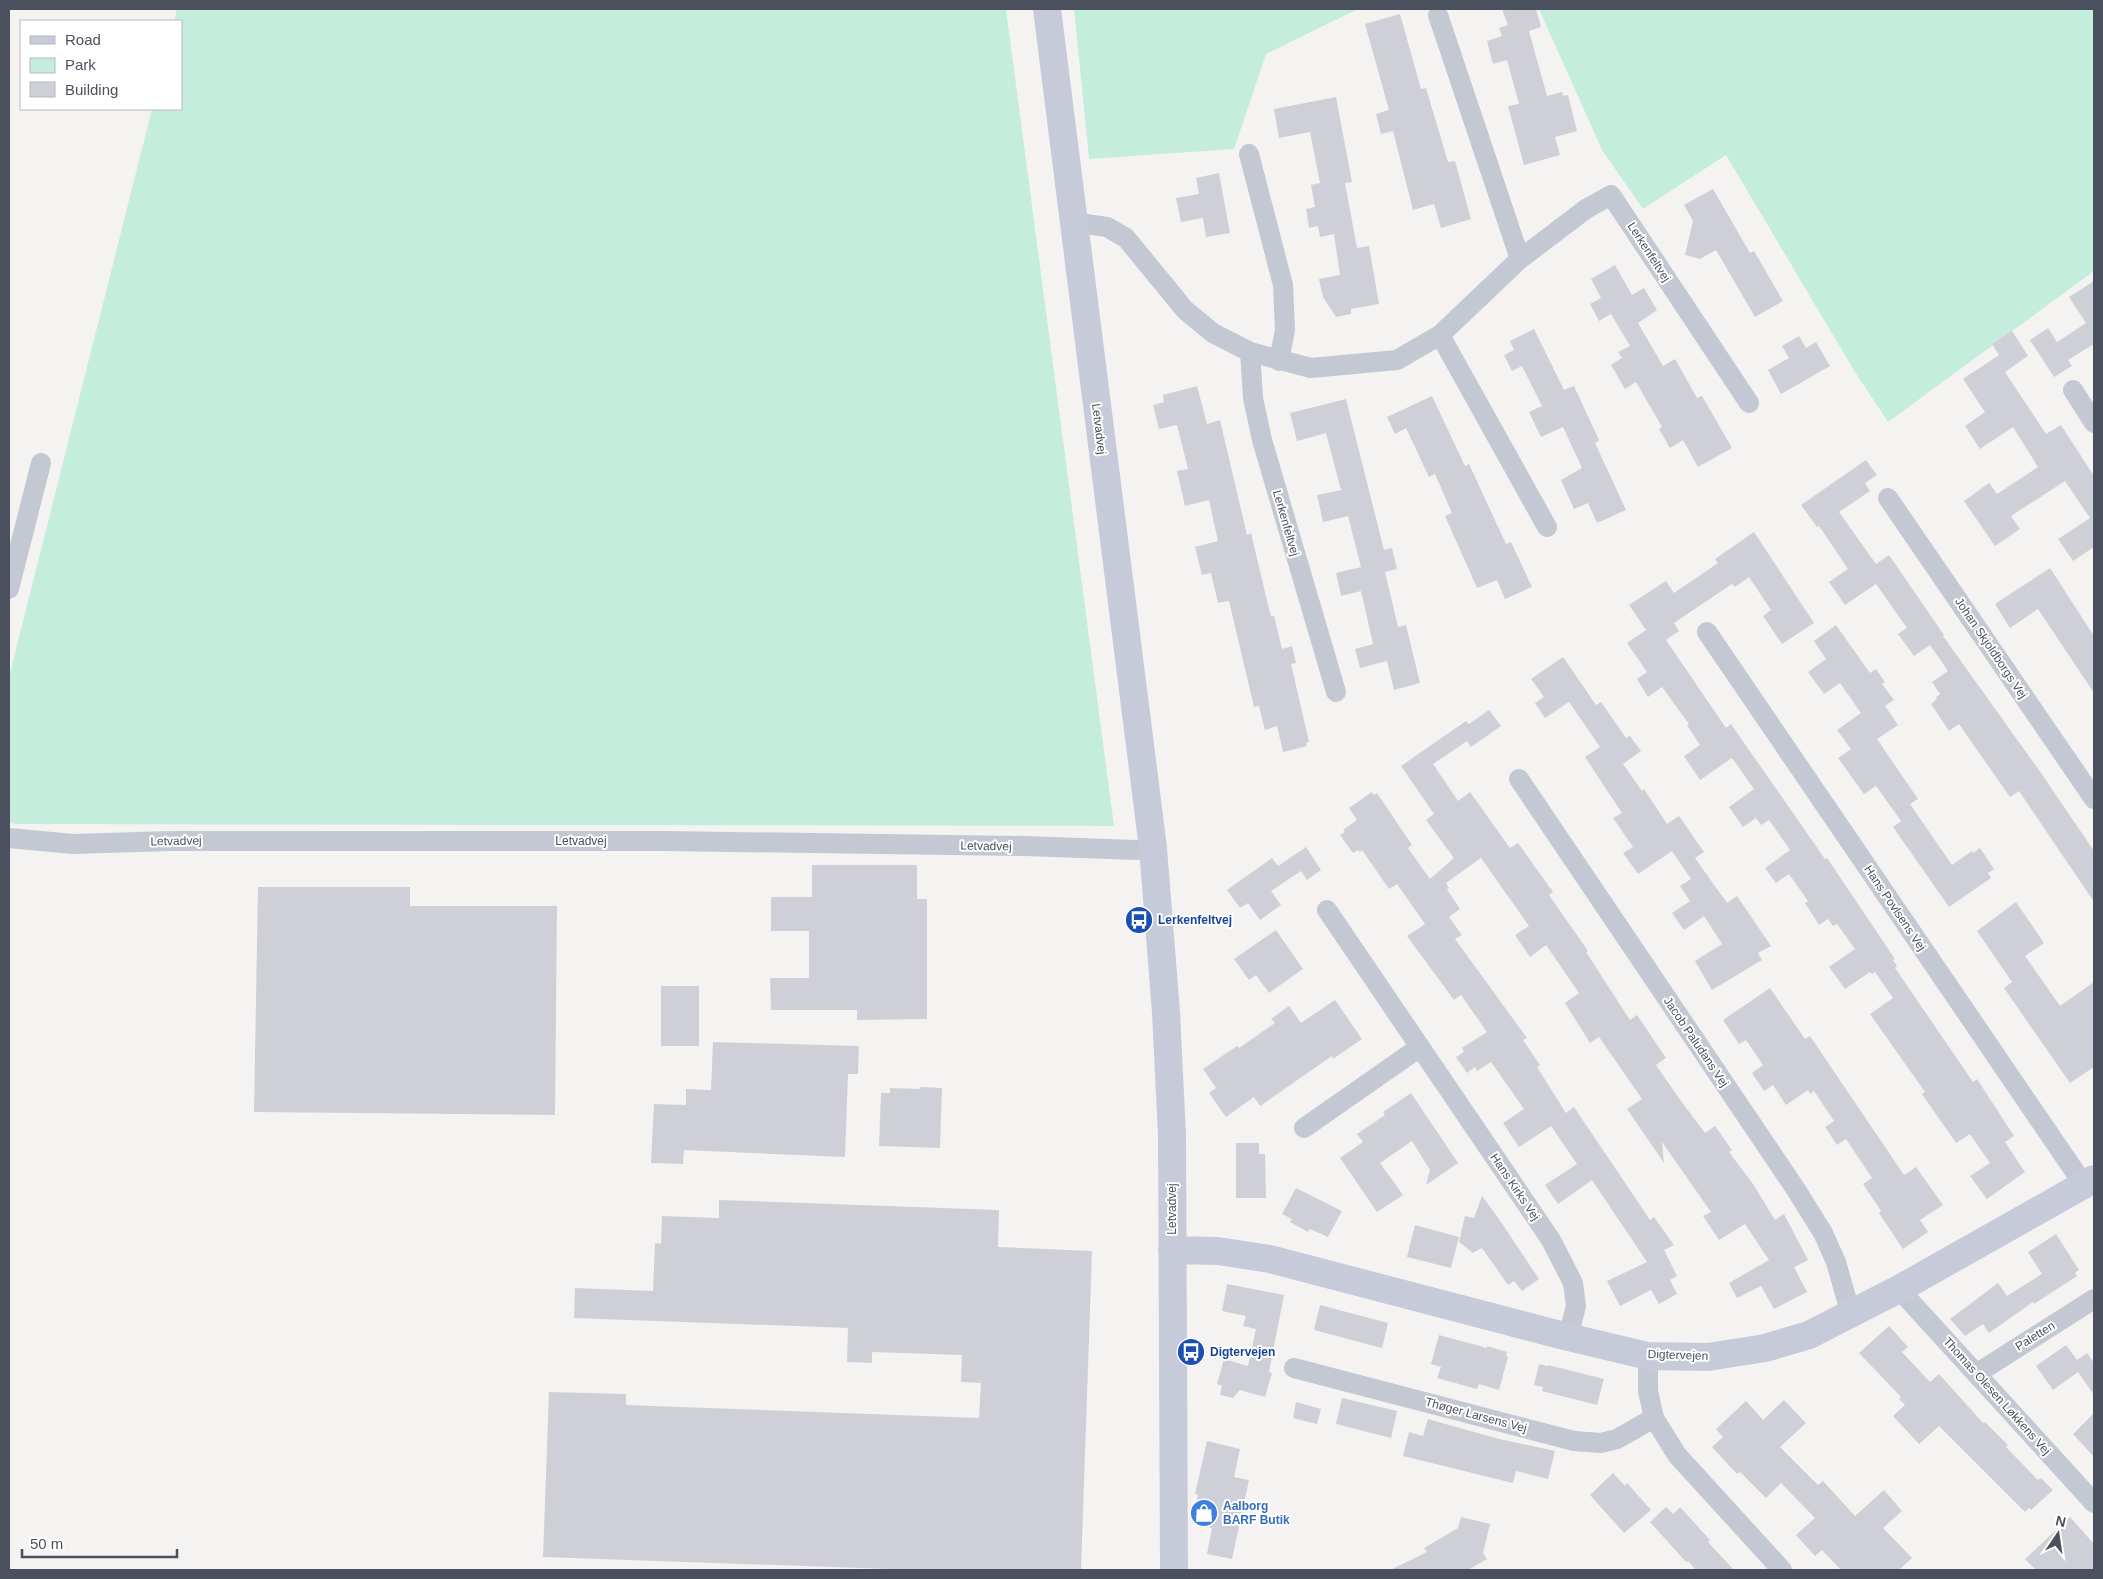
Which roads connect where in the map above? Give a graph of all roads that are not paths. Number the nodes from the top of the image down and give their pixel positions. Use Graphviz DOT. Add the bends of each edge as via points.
graph roads {
  1 [pos="1046,9"];
  2 [pos="1438,15"];
  3 [pos="1249,154"];
  4 [pos="1073,225"];
  5 [pos="1520,259"];
  6 [pos="1440,334"];
  7 [pos="1250,352"];
  8 [pos="1279,361"];
  9 [pos="2073,390"];
  10 [pos="1748,403"];
  11 [pos="2094,423"];
  12 [pos="41,463"];
  13 [pos="1888,498"];
  14 [pos="1547,527"];
  15 [pos="9,589"];
  16 [pos="1707,632"];
  17 [pos="1336,692"];
  18 [pos="1519,780"];
  19 [pos="2094,799"];
  20 [pos="9,838"];
  21 [pos="1153,848"];
  22 [pos="1327,910"];
  23 [pos="1420,1047"];
  24 [pos="1304,1128"];
  25 [pos="2089,1182"];
  26 [pos="1172,1250"];
  27 [pos="1899,1290"];
  28 [pos="2094,1299"];
  29 [pos="1851,1315"];
  30 [pos="1568,1337"];
  31 [pos="1648,1356"];
  32 [pos="1294,1368"];
  33 [pos="1976,1374"];
  34 [pos="1654,1418"];
  35 [pos="2094,1503"];
  36 [pos="1174,1570"];
  37 [pos="1782,1570"];
  1 -- 4 [label="street, Letvadvej"];
  2 -- 5 [label="street"];
  3 -- 8 [label="street" via="1283,285 1285,330"];
  4 -- 7 [label="street, Lerkenfeltvej" via="1107,227 1126,238 1185,310 1213,333"];
  4 -- 21 [label="street, Letvadvej"];
  5 -- 6 [label="street, Lerkenfeltvej"];
  5 -- 10 [label="street, Lerkenfeltvej" via="1586,209 1611,195"];
  6 -- 8 [label="street, Lerkenfeltvej" via="1397,360 1311,368"];
  6 -- 14 [label="street"];
  7 -- 8 [label="street, Lerkenfeltvej"];
  7 -- 17 [label="street, Lerkenfeltvej" via="1253,398 1262,440"];
  9 -- 11 [label="street"];
  12 -- 15 [label="street"];
  13 -- 19 [label="street, Johan Skjoldborgs Vej"];
  16 -- 25 [label="street, Hans Povlsens Vej"];
  18 -- 29 [label="street, Jacob Paludans Vej" via="1796,1188 1836,1262"];
  20 -- 21 [label="street, Letvadvej" via="73,844 608,841"];
  21 -- 26 [label="street, Letvadvej" via="1172,1135"];
  22 -- 23 [label="street, Hans Kirks Vej"];
  23 -- 24 [label="street"];
  23 -- 30 [label="street, Hans Kirks Vej" via="1555,1248 1573,1283 1576,1306"];
  25 -- 27 [label="street, Digtervejen"];
  26 -- 30 [label="street, Digtervejen" via="1218,1251 1278,1260"];
  26 -- 36 [label="street, Letvadvej"];
  27 -- 29 [label="street, Digtervejen"];
  27 -- 33 [label="street, Thomas Olesen Løkkens Vej"];
  28 -- 33 [label="street, Paletten"];
  29 -- 31 [label="street, Digtervejen" via="1809,1335 1765,1348 1708,1357"];
  30 -- 31 [label="street, Digtervejen"];
  31 -- 34 [label="street" via="1648,1391"];
  32 -- 34 [label="street, Thøger Larsens Vej" via="1574,1440 1601,1443 1617,1439"];
  33 -- 35 [label="street, Thomas Olesen Løkkens Vej"];
  34 -- 37 [label="street" via="1677,1455"];
}
